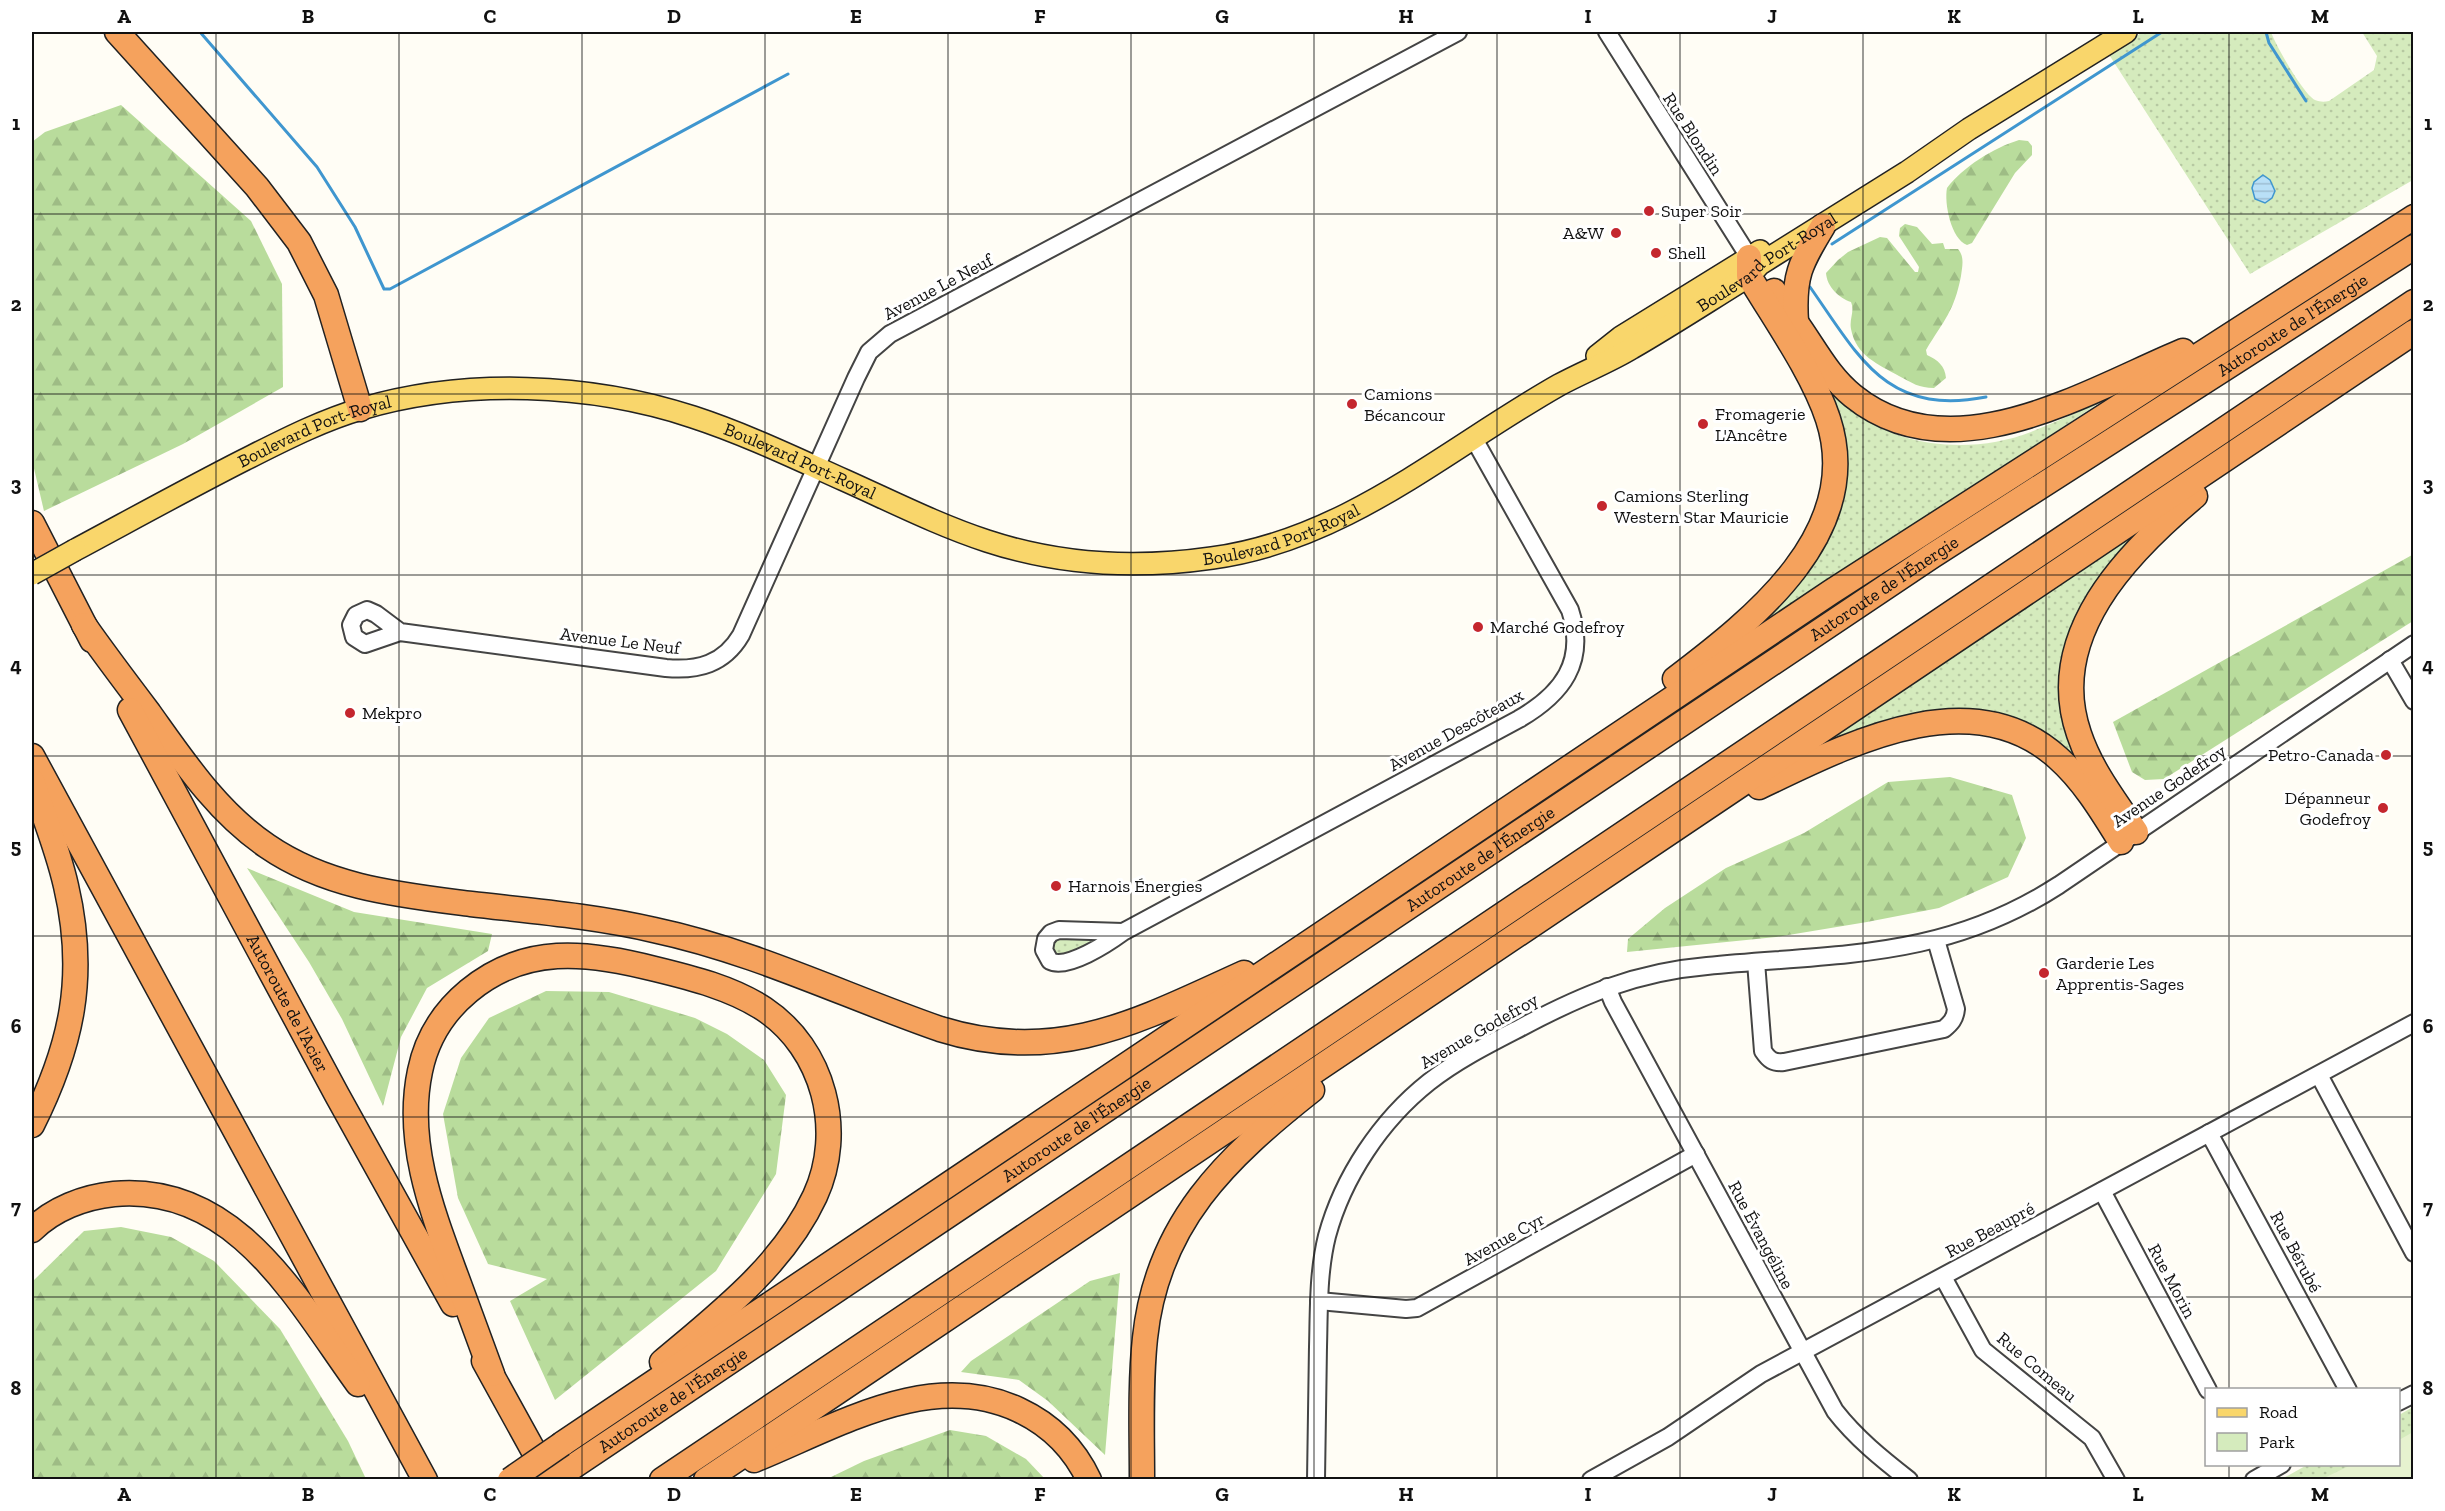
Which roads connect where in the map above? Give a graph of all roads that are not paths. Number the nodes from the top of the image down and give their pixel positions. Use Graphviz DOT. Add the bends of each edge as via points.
graph roads {
  1 [pos="117,32"];
  2 [pos="1458,32"];
  3 [pos="1607,32"];
  4 [pos="2126,32"];
  5 [pos="1969,129"];
  6 [pos="2414,217"];
  7 [pos="1823,225"];
  8 [pos="2414,248"];
  9 [pos="1752,266"];
  10 [pos="2414,302"];
  11 [pos="1796,322"];
  12 [pos="2246,324"];
  13 [pos="2414,332"];
  14 [pos="360,409"];
  15 [pos="2266,432"];
  16 [pos="1474,439"];
  17 [pos="816,468"];
  18 [pos="32,523"];
  19 [pos="32,574"];
  20 [pos="84,625"];
  21 [pos="400,632"];
  22 [pos="2414,644"];
  23 [pos="2390,660"];
  24 [pos="2414,701"];
  25 [pos="32,756"];
  26 [pos="1573,766"];
  27 [pos="32,779"];
  28 [pos="1687,821"];
  29 [pos="2129,837"];
  30 [pos="1123,932"];
  31 [pos="1936,940"];
  32 [pos="1306,945"];
  33 [pos="1756,962"];
  34 [pos="1444,984"];
  35 [pos="1607,987"];
  36 [pos="2414,1023"];
  37 [pos="2319,1075"];
  38 [pos="32,1125"];
  39 [pos="2209,1133"];
  40 [pos="1695,1154"];
  41 [pos="2102,1191"];
  42 [pos="32,1230"];
  43 [pos="2414,1253"];
  44 [pos="1943,1278"];
  45 [pos="1318,1301"];
  46 [pos="1802,1352"];
  47 [pos="492,1374"];
  48 [pos="2207,1388"];
  49 [pos="2347,1388"];
  50 [pos="2414,1394"];
  51 [pos="2400,1401"];
  52 [pos="585,1429"];
  53 [pos="2276,1466"];
  54 [pos="421,1473"];
  55 [pos="2253,1474"];
  56 [pos="510,1479"];
  57 [pos="551,1479"];
  58 [pos="662,1479"];
  59 [pos="707,1479"];
  60 [pos="1089,1479"];
  61 [pos="1142,1479"];
  62 [pos="1316,1479"];
  63 [pos="1591,1479"];
  64 [pos="1909,1479"];
  65 [pos="2116,1479"];
  1 -- 14 [label="highway" via="257,187 299,242 326,295"];
  2 -- 17 [label="street, Avenue Le Neuf" via="890,334 869,352"];
  3 -- 9 [label="street, Rue Blondin"];
  4 -- 5 [label="main road, Boulevard Port-Royal"];
  5 -- 7 [label="main road, Boulevard Port-Royal"];
  5 -- 9 [label="main road, Boulevard Port-Royal" via="1845,197"];
  6 -- 12 [label="highway"];
  7 -- 9 [label="main road, Boulevard Port-Royal"];
  7 -- 11 [label="highway" via="1799,268 1794,298"];
  8 -- 57 [label="highway, Autoroute de l'Énergie" via="1923,562"];
  9 -- 11 [label="highway"];
  9 -- 16 [label="main road, Boulevard Port-Royal" via="1621,337 1559,386"];
  9 -- 26 [label="highway" via="1828,418 1835,467 1827,512 1806,553 1772,597"];
  10 -- 58 [label="highway"];
  11 -- 12 [label="highway" via="1829,372 1859,400 1898,421 1947,428 1989,425 2044,411"];
  12 -- 26 [label="highway" via="1913,538"];
  13 -- 15 [label="highway"];
  14 -- 17 [label="main road, Boulevard Port-Royal" via="478,390 527,388 584,393 688,415"];
  14 -- 19 [label="main road, Boulevard Port-Royal, bridge" via="273,446"];
  15 -- 28 [label="highway"];
  15 -- 29 [label="highway" via="2128,559 2095,605 2078,643 2072,683 2075,723"];
  16 -- 17 [label="main road, Boulevard Port-Royal" via="1359,510 1294,539 1224,557 1157,564 1084,562 1006,547 945,526"];
  16 -- 30 [label="street, Avenue Descôteaux" via="1570,610 1575,651 1562,684 1549,699 1519,719"];
  17 -- 21 [label="street, Avenue Le Neuf" via="741,635 730,651 711,664 666,668"];
  18 -- 20 [label="highway, Autoroute de l'Acier"];
  20 -- 32 [label="highway" via="187,766 229,815 285,858 362,887 604,920 670,933 752,958 940,1029 1002,1041 1063,1041 1120,1028"];
  20 -- 47 [label="highway, Autoroute de l'Acier"];
  22 -- 23 [label="street, Avenue Godefroy"];
  23 -- 24 [label="street"];
  23 -- 29 [label="street, Avenue Godefroy"];
  25 -- 54 [label="highway"];
  26 -- 32 [label="highway"];
  27 -- 38 [label="highway" via="66,884 76,964 67,1038"];
  28 -- 29 [label="highway" via="1869,738 1924,724 1971,722 2012,730 2054,754"];
  28 -- 34 [label="highway"];
  29 -- 31 [label="street, Avenue Godefroy" via="2020,908"];
  31 -- 33 [label="street, Avenue Godefroy" via="1855,955"];
  31 -- 33 [label="street" via="1956,1009 1956,1016 1944,1029 1784,1062 1775,1063 1763,1051"];
  32 -- 52 [label="highway"];
  33 -- 35 [label="street, Avenue Godefroy" via="1662,971"];
  34 -- 59 [label="highway"];
  34 -- 61 [label="highway" via="1260,1132 1214,1178 1185,1217 1160,1272 1147,1325"];
  35 -- 40 [label="street, Rue Évangéline"];
  35 -- 45 [label="street, Avenue Godefroy" via="1549,1012 1456,1063 1424,1086 1391,1119 1357,1166 1337,1207 1323,1256"];
  36 -- 37 [label="street, Rue Beaupré"];
  37 -- 39 [label="street, Rue Beaupré"];
  37 -- 43 [label="street"];
  39 -- 41 [label="street, Rue Beaupré"];
  39 -- 49 [label="street, Rue Bérubé"];
  40 -- 45 [label="street, Avenue Cyr" via="1417,1308"];
  40 -- 46 [label="street, Rue Évangéline"];
  41 -- 44 [label="street, Rue Beaupré"];
  41 -- 48 [label="street, Rue Morin"];
  42 -- 54 [label="highway" via="67,1206 119,1194 170,1199 221,1222 255,1250 289,1287"];
  44 -- 46 [label="street, Rue Beaupré"];
  44 -- 65 [label="street, Rue Comeau" via="1983,1350 2092,1438"];
  45 -- 62 [label="street, Avenue Godefroy"];
  46 -- 63 [label="street, Rue Beaupré" via="1742,1386 1668,1437"];
  46 -- 64 [label="street, Rue Évangéline" via="1845,1425"];
  47 -- 52 [label="highway" via="440,1231 419,1156 419,1074 440,1022 466,993 494,973 519,963 557,956 665,971 756,1005 793,1035 819,1079 829,1133 820,1183 799,1224 760,1274"];
  47 -- 57 [label="highway, Autoroute de l'Acier"];
  50 -- 51 [label="street"];
  52 -- 56 [label="highway, bridge"];
  53 -- 55 [label="street"];
  59 -- 60 [label="highway" via="866,1412 956,1395 992,1400 1036,1419 1064,1441"];
}
